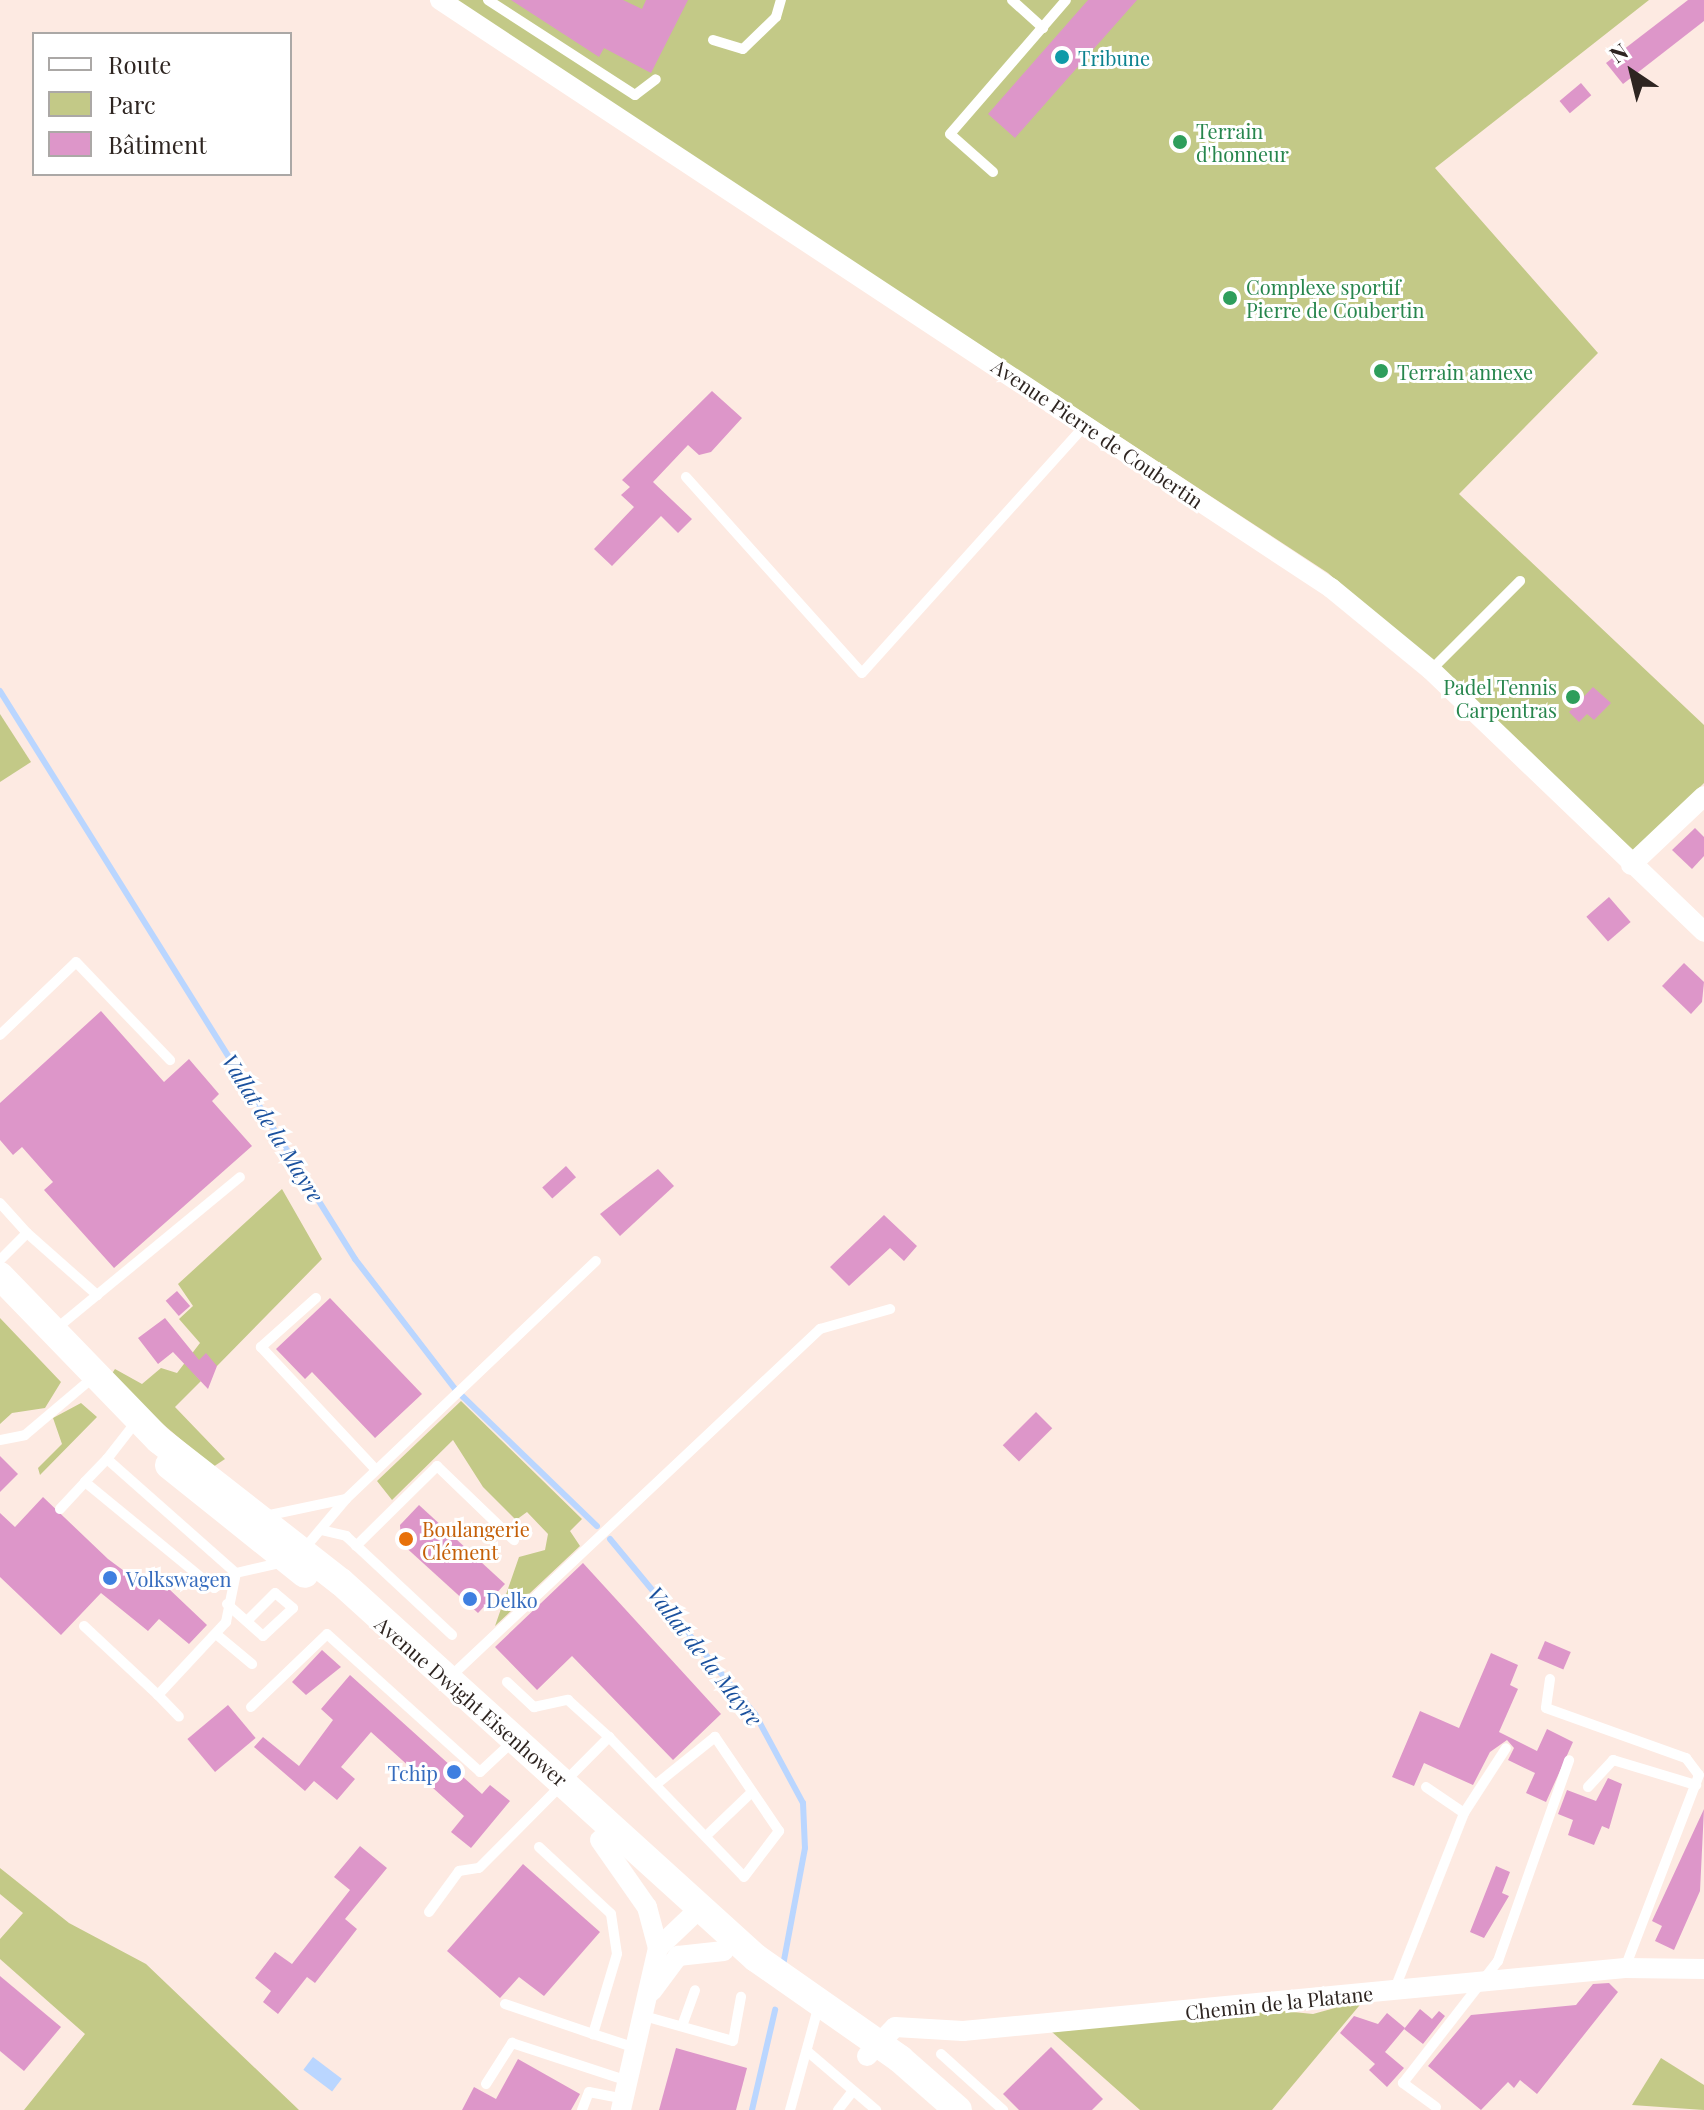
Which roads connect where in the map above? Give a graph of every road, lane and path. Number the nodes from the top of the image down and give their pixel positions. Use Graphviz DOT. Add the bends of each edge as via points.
graph roads {
  1 [pos="440,0"];
  2 [pos="488,0"];
  3 [pos="781,0"];
  4 [pos="1012,0"];
  5 [pos="1066,0"];
  6 [pos="1043,28"];
  7 [pos="713,40"];
  8 [pos="656,79"];
  9 [pos="993,172"];
  10 [pos="1086,424"];
  11 [pos="686,477"];
  12 [pos="1520,581"];
  13 [pos="1431,670"];
  14 [pos="1704,796"];
  15 [pos="1631,865"];
  16 [pos="1704,932"];
  17 [pos="0,1035"];
  18 [pos="170,1060"];
  19 [pos="240,1177"];
  20 [pos="0,1203"];
  21 [pos="27,1233"];
  22 [pos="0,1260"];
  23 [pos="596,1261"];
  24 [pos="0,1276"];
  25 [pos="97,1295"];
  26 [pos="316,1298"];
  27 [pos="0,1299"];
  28 [pos="890,1309"];
  29 [pos="57,1328"];
  30 [pos="89,1381"];
  31 [pos="132,1427"];
  32 [pos="0,1440"];
  33 [pos="107,1459"];
  34 [pos="376,1470"];
  35 [pos="85,1482"];
  36 [pos="346,1499"];
  37 [pos="60,1509"];
  38 [pos="264,1516"];
  39 [pos="514,1540"];
  40 [pos="356,1546"];
  41 [pos="304,1547"];
  42 [pos="236,1573"];
  43 [pos="227,1604"];
  44 [pos="247,1621"];
  45 [pos="84,1626"];
  46 [pos="216,1634"];
  47 [pos="452,1635"];
  48 [pos="252,1664"];
  49 [pos="1550,1679"];
  50 [pos="447,1680"];
  51 [pos="507,1682"];
  52 [pos="158,1695"];
  53 [pos="251,1707"];
  54 [pos="179,1717"];
  55 [pos="609,1737"];
  56 [pos="506,1748"];
  57 [pos="1506,1748"];
  58 [pos="1569,1760"];
  59 [pos="659,1782"];
  60 [pos="557,1785"];
  61 [pos="1696,1785"];
  62 [pos="1426,1787"];
  63 [pos="1588,1787"];
  64 [pos="752,1792"];
  65 [pos="1464,1813"];
  66 [pos="707,1835"];
  67 [pos="611,1840"];
  68 [pos="539,1847"];
  69 [pos="429,1912"];
  70 [pos="694,1913"];
  71 [pos="658,1948"];
  72 [pos="724,1951"];
  73 [pos="678,1956"];
  74 [pos="756,1958"];
  75 [pos="1625,1968"];
  76 [pos="1704,1969"];
  77 [pos="1487,1981"];
  78 [pos="695,1990"];
  79 [pos="1394,1991"];
  80 [pos="650,1995"];
  81 [pos="741,1997"];
  82 [pos="505,2004"];
  83 [pos="817,2011"];
  84 [pos="644,2016"];
  85 [pos="682,2026"];
  86 [pos="593,2034"];
  87 [pos="636,2048"];
  88 [pos="871,2048"];
  89 [pos="807,2051"];
  90 [pos="941,2054"];
  91 [pos="486,2084"];
  92 [pos="853,2091"];
  93 [pos="624,2097"];
  94 [pos="1436,2107"];
  95 [pos="582,2110"];
  96 [pos="790,2110"];
  97 [pos="838,2110"];
  98 [pos="876,2110"];
  99 [pos="941,2110"];
  100 [pos="958,2110"];
  101 [pos="1003,2110"];
  1 -- 10 [label="street, Avenue Pierre de Coubertin"];
  2 -- 8 [label="lane" via="635,95"];
  3 -- 7 [label="lane" via="776,17 743,49"];
  4 -- 6 [label="lane"];
  5 -- 6 [label="lane"];
  6 -- 9 [label="lane" via="950,134"];
  10 -- 11 [label="lane" via="862,673"];
  10 -- 13 [label="street, Avenue Pierre de Coubertin" via="1331,588"];
  12 -- 13 [label="lane"];
  13 -- 15 [label="street, Avenue Pierre de Coubertin"];
  14 -- 15 [label="street"];
  15 -- 16 [label="street, Avenue Pierre de Coubertin"];
  17 -- 18 [label="lane" via="76,962"];
  19 -- 25 [label="lane"];
  20 -- 21 [label="lane"];
  21 -- 22 [label="lane"];
  21 -- 25 [label="lane"];
  23 -- 34 [label="lane"];
  24 -- 29 [label="main road, Avenue Dwight Eisenhower"];
  25 -- 29 [label="lane"];
  26 -- 34 [label="lane" via="261,1347"];
  27 -- 30 [label="main road, Avenue Dwight Eisenhower"];
  28 -- 50 [label="lane" via="820,1329"];
  29 -- 38 [label="main road, Avenue Dwight Eisenhower" via="159,1440"];
  30 -- 31 [label="main road, Avenue Dwight Eisenhower"];
  30 -- 32 [label="lane" via="25,1435"];
  31 -- 33 [label="lane"];
  31 -- 41 [label="main road, Avenue Dwight Eisenhower" via="201,1493"];
  33 -- 35 [label="lane"];
  33 -- 42 [label="lane"];
  34 -- 36 [label="lane"];
  35 -- 37 [label="lane"];
  35 -- 42 [label="lane" via="214,1588"];
  36 -- 38 [label="lane"];
  36 -- 41 [label="lane"];
  38 -- 41 [label="main road, Avenue Dwight Eisenhower"];
  39 -- 40 [label="lane" via="437,1466"];
  40 -- 41 [label="lane"];
  40 -- 47 [label="lane"];
  41 -- 42 [label="lane"];
  41 -- 50 [label="main road, Avenue Dwight Eisenhower"];
  41 -- 56 [label="main road, Avenue Dwight Eisenhower"];
  42 -- 43 [label="lane"];
  43 -- 44 [label="lane"];
  43 -- 46 [label="lane"];
  44 -- 44 [label="lane" via="263,1636 293,1608 275,1593"];
  45 -- 52 [label="lane"];
  46 -- 48 [label="lane"];
  46 -- 52 [label="lane"];
  49 -- 61 [label="lane" via="1546,1708 1686,1758 1699,1775"];
  50 -- 60 [label="main road, Avenue Dwight Eisenhower"];
  51 -- 55 [label="lane" via="534,1707 568,1700"];
  52 -- 54 [label="lane"];
  53 -- 56 [label="lane" via="327,1634 480,1772"];
  55 -- 59 [label="lane"];
  55 -- 60 [label="lane"];
  56 -- 60 [label="main road, Avenue Dwight Eisenhower"];
  57 -- 65 [label="lane"];
  58 -- 77 [label="lane"];
  59 -- 64 [label="lane" via="715,1737"];
  59 -- 66 [label="lane"];
  60 -- 67 [label="main road, Avenue Dwight Eisenhower"];
  60 -- 69 [label="lane" via="479,1868 459,1871"];
  61 -- 63 [label="lane" via="1613,1760"];
  61 -- 75 [label="lane"];
  62 -- 65 [label="lane"];
  64 -- 66 [label="lane"];
  64 -- 66 [label="lane" via="779,1831 744,1877"];
  65 -- 79 [label="lane"];
  67 -- 70 [label="main road, Avenue Dwight Eisenhower"];
  67 -- 71 [label="street" via="647,1907"];
  67 -- 74 [label="lane" via="639,1841 746,1936"];
  68 -- 86 [label="lane" via="611,1914 617,1954"];
  70 -- 71 [label="street"];
  70 -- 72 [label="main road, Avenue Dwight Eisenhower"];
  70 -- 73 [label="street"];
  70 -- 74 [label="main road, Avenue Dwight Eisenhower"];
  71 -- 80 [label="street"];
  72 -- 73 [label="street"];
  72 -- 83 [label="main road, Avenue Dwight Eisenhower"];
  73 -- 80 [label="street"];
  74 -- 83 [label="main road, Avenue Dwight Eisenhower"];
  75 -- 76 [label="street, Chemin de la Platane"];
  75 -- 77 [label="street, Chemin de la Platane"];
  77 -- 79 [label="street, Chemin de la Platane"];
  77 -- 94 [label="lane" via="1403,2083"];
  78 -- 85 [label="lane"];
  79 -- 88 [label="street, Chemin de la Platane" via="963,2031 895,2027"];
  80 -- 84 [label="street"];
  81 -- 85 [label="lane" via="733,2041"];
  82 -- 86 [label="lane"];
  83 -- 88 [label="main road, Avenue Dwight Eisenhower"];
  83 -- 89 [label="lane"];
  84 -- 85 [label="lane"];
  84 -- 87 [label="street"];
  86 -- 87 [label="lane"];
  87 -- 93 [label="street"];
  88 -- 99 [label="main road, Avenue Dwight Eisenhower"];
  88 -- 100 [label="main road, Avenue Dwight Eisenhower"];
  89 -- 92 [label="lane"];
  89 -- 96 [label="lane"];
  90 -- 101 [label="lane"];
  91 -- 93 [label="lane" via="512,2043"];
  92 -- 97 [label="lane"];
  92 -- 98 [label="lane"];
  93 -- 95 [label="lane" via="589,2092"];
}
